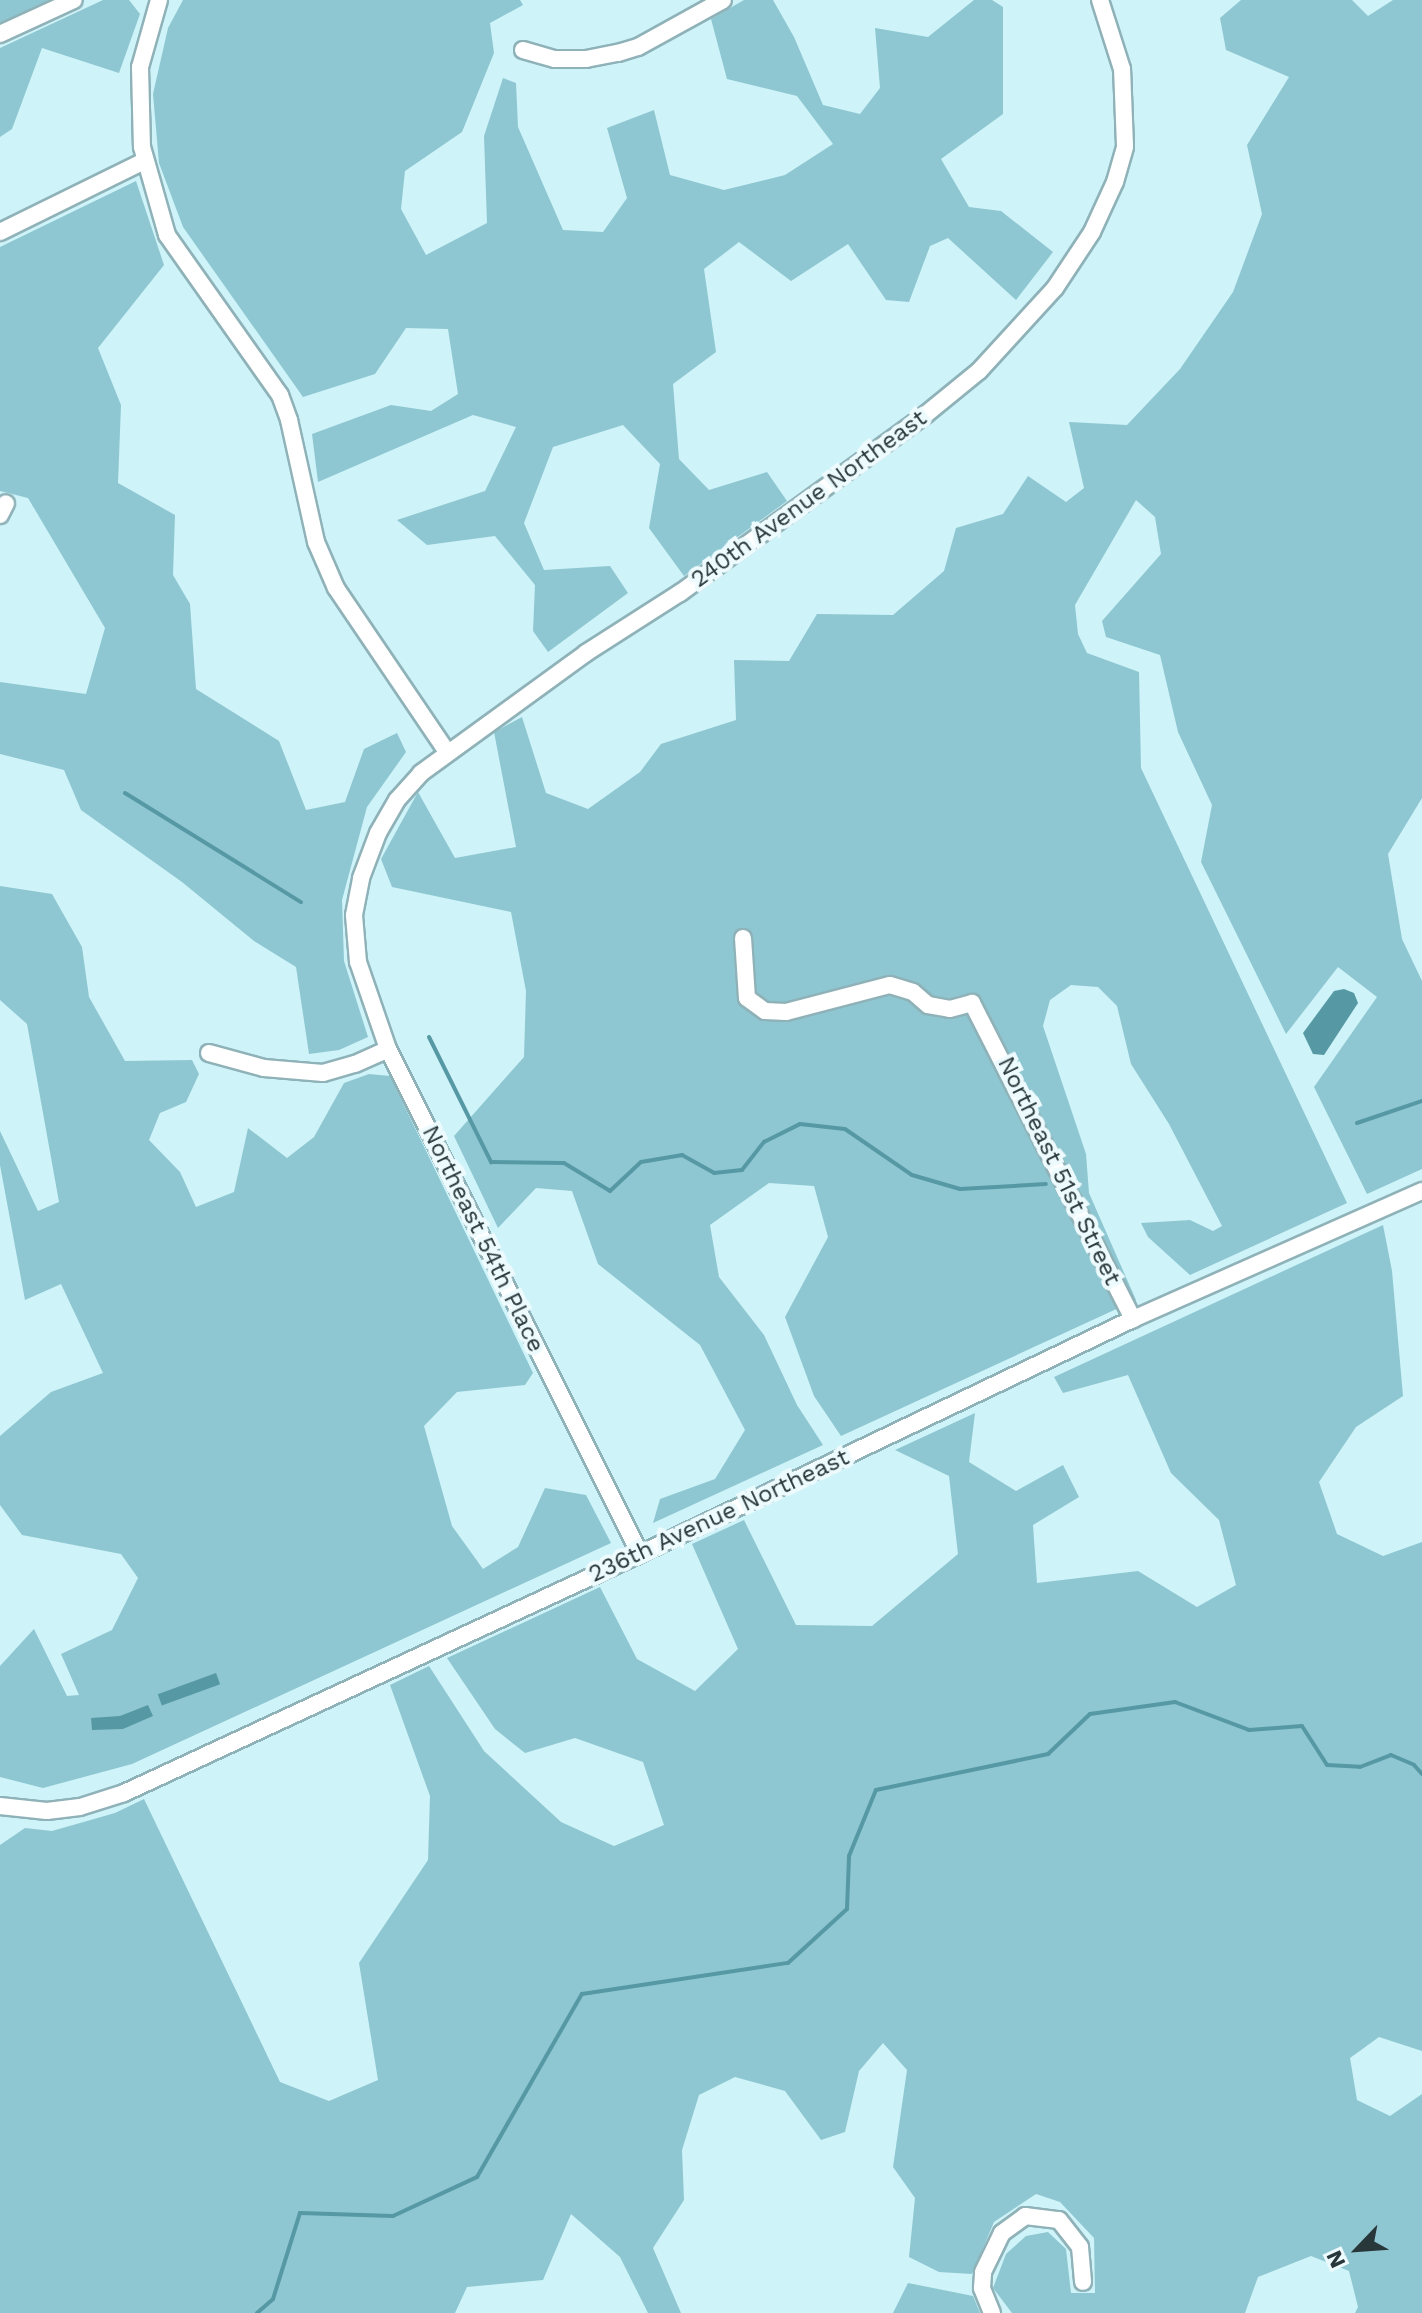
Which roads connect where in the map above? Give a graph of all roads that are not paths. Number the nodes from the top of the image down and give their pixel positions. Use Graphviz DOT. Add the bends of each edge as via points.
graph roads {
  1 [pos="74,0"];
  2 [pos="159,0"];
  3 [pos="723,0"];
  4 [pos="1100,0"];
  5 [pos="0,34"];
  6 [pos="523,50"];
  7 [pos="144,161"];
  8 [pos="0,232"];
  9 [pos="447,752"];
  10 [pos="354,915"];
  11 [pos="743,938"];
  12 [pos="388,1049"];
  13 [pos="209,1053"];
  14 [pos="1422,1191"];
  15 [pos="1133,1319"];
  16 [pos="640,1554"];
  17 [pos="4,1807"];
  18 [pos="1083,2282"];
  19 [pos="992,2313"];
  1 -- 5 [label="street"];
  2 -- 7 [label="street" via="140,67"];
  3 -- 6 [label="street" via="618,53 555,59"];
  4 -- 9 [label="street, 240th Avenue Northeast" via="1122,69 1125,146 1092,232 1055,288 979,371 925,415 680,593"];
  7 -- 8 [label="street"];
  7 -- 9 [label="street" via="167,235 280,395 316,542 336,588"];
  9 -- 10 [label="street, 240th Avenue Northeast" via="397,800 378,833"];
  10 -- 12 [label="street, Northeast 54th Place" via="358,962"];
  11 -- 15 [label="street, Northeast 51st Street" via="747,998 765,1011 786,1012 890,985 913,992 928,1005 950,1009 972,1003"];
  12 -- 13 [label="street" via="323,1073 264,1068"];
  12 -- 16 [label="street, Northeast 54th Place"];
  14 -- 15 [label="street, 236th Avenue Northeast"];
  15 -- 16 [label="street, 236th Avenue Northeast"];
  16 -- 17 [label="street, 236th Avenue Northeast" via="124,1793 47,1811"];
  18 -- 19 [label="street" via="1080,2247 1059,2220 1025,2216 1002,2233 983,2272 982,2288"];
}
